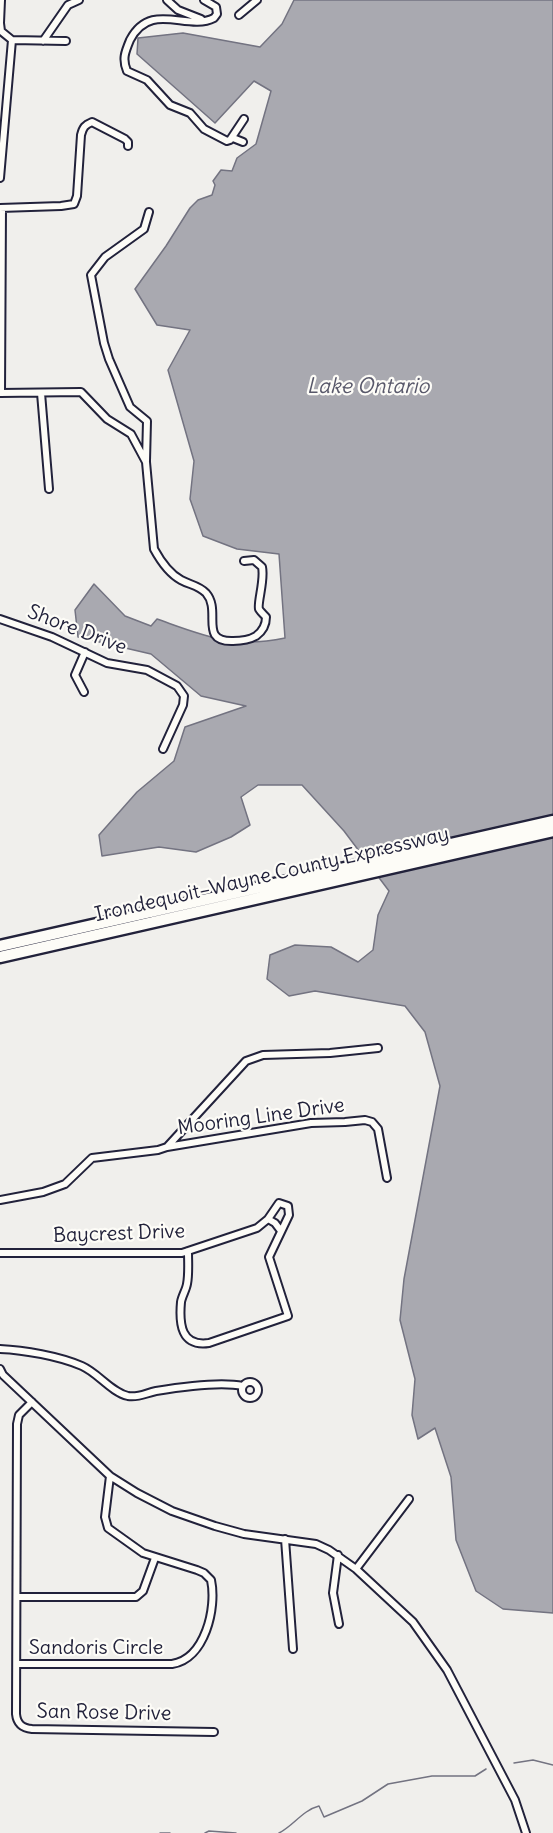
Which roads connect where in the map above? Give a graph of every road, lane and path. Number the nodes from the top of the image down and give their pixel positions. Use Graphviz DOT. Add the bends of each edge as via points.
graph roads {
  1 [pos="1,0"];
  2 [pos="79,0"];
  3 [pos="167,0"];
  4 [pos="204,0"];
  5 [pos="257,0"];
  6 [pos="239,15"];
  7 [pos="202,20"];
  8 [pos="0,23"];
  9 [pos="12,40"];
  10 [pos="43,41"];
  11 [pos="66,41"];
  12 [pos="244,119"];
  13 [pos="230,140"];
  14 [pos="243,142"];
  15 [pos="128,146"];
  16 [pos="0,178"];
  17 [pos="1,208"];
  18 [pos="149,213"];
  19 [pos="0,393"];
  20 [pos="41,393"];
  21 [pos="146,462"];
  22 [pos="48,489"];
  23 [pos="244,561"];
  24 [pos="0,619"];
  25 [pos="85,652"];
  26 [pos="84,692"];
  27 [pos="163,749"];
  28 [pos="553,821"];
  29 [pos="553,831"];
  30 [pos="310,880"];
  31 [pos="0,946"];
  32 [pos="0,957"];
  33 [pos="378,1048"];
  34 [pos="167,1147"];
  35 [pos="387,1178"];
  36 [pos="0,1200"];
  37 [pos="268,1219"];
  38 [pos="281,1231"];
  39 [pos="188,1251"];
  40 [pos="0,1253"];
  41 [pos="0,1349"];
  42 [pos="0,1369"];
  43 [pos="243,1386"];
  44 [pos="32,1402"];
  45 [pos="110,1476"];
  46 [pos="409,1499"];
  47 [pos="285,1539"];
  48 [pos="338,1555"];
  49 [pos="155,1558"];
  50 [pos="356,1569"];
  51 [pos="17,1597"];
  52 [pos="339,1624"];
  53 [pos="293,1649"];
  54 [pos="17,1664"];
  55 [pos="214,1732"];
  56 [pos="526,1833"];
  1 -- 8 [label="street"];
  2 -- 10 [label="street" via="68,5"];
  3 -- 7 [label="street" via="178,10"];
  4 -- 7 [label="street" via="217,10 214,18"];
  5 -- 6 [label="street"];
  7 -- 13 [label="street" via="168,17 147,23 134,32 123,62 126,71 147,81 170,105 190,113 204,129"];
  8 -- 9 [label="street" via="1,32"];
  9 -- 10 [label="street"];
  9 -- 16 [label="street"];
  10 -- 11 [label="street"];
  12 -- 13 [label="street"];
  13 -- 14 [label="street"];
  15 -- 17 [label="street" via="126,139 92,122 83,127 81,135 74,204"];
  17 -- 19 [label="street"];
  18 -- 21 [label="street" via="144,229 105,257 91,275 109,359 130,407 147,421"];
  19 -- 20 [label="street"];
  20 -- 21 [label="street" via="81,393 107,419 131,434"];
  20 -- 22 [label="street"];
  21 -- 23 [label="street" via="154,549 182,581 198,586 209,597 213,632 226,641 255,637 266,624 258,604 262,567 257,561"];
  24 -- 25 [label="street, Shore Drive"];
  25 -- 26 [label="street" via="75,675"];
  25 -- 27 [label="street, Shore Drive" via="107,663 147,669 177,686 184,696 183,705"];
  28 -- 30 [label="highway"];
  29 -- 30 [label="highway, Irondequoit–Wayne County Expressway"];
  30 -- 31 [label="highway, Irondequoit–Wayne County Expressway"];
  30 -- 32 [label="highway, Irondequoit–Wayne County Expressway"];
  33 -- 34 [label="street" via="263,1055 246,1061"];
  34 -- 35 [label="street, Mooring Line Drive" via="311,1123 365,1120 378,1129"];
  34 -- 36 [label="street, Mooring Line Drive" via="92,1158 65,1184"];
  37 -- 38 [label="street"];
  37 -- 38 [label="street, Baycrest Drive" via="279,1203 288,1206 290,1212"];
  37 -- 39 [label="street, Baycrest Drive" via="257,1228"];
  38 -- 39 [label="street" via="269,1257 288,1316 209,1343 191,1341 182,1328 181,1300 188,1282"];
  39 -- 40 [label="street, Baycrest Drive"];
  41 -- 43 [label="street" via="83,1366 126,1395 136,1397 192,1387"];
  42 -- 44 [label="street"];
  44 -- 45 [label="street"];
  44 -- 51 [label="street, Sandoris Circle" via="16,1424"];
  45 -- 47 [label="street" via="181,1514 244,1534"];
  45 -- 49 [label="street, Sandoris Circle" via="106,1525"];
  46 -- 50 [label="street"];
  47 -- 48 [label="street" via="316,1544"];
  47 -- 53 [label="street"];
  48 -- 50 [label="street"];
  48 -- 52 [label="street" via="333,1593"];
  49 -- 51 [label="street" via="143,1591 136,1597"];
  49 -- 54 [label="street, Sandoris Circle" via="197,1570 211,1580 212,1600 205,1631 188,1659 165,1665"];
  50 -- 56 [label="street" via="413,1622 447,1670 515,1800"];
  51 -- 54 [label="street, Sandoris Circle"];
  54 -- 55 [label="street, San Rose Drive" via="17,1718 24,1728"];
}
